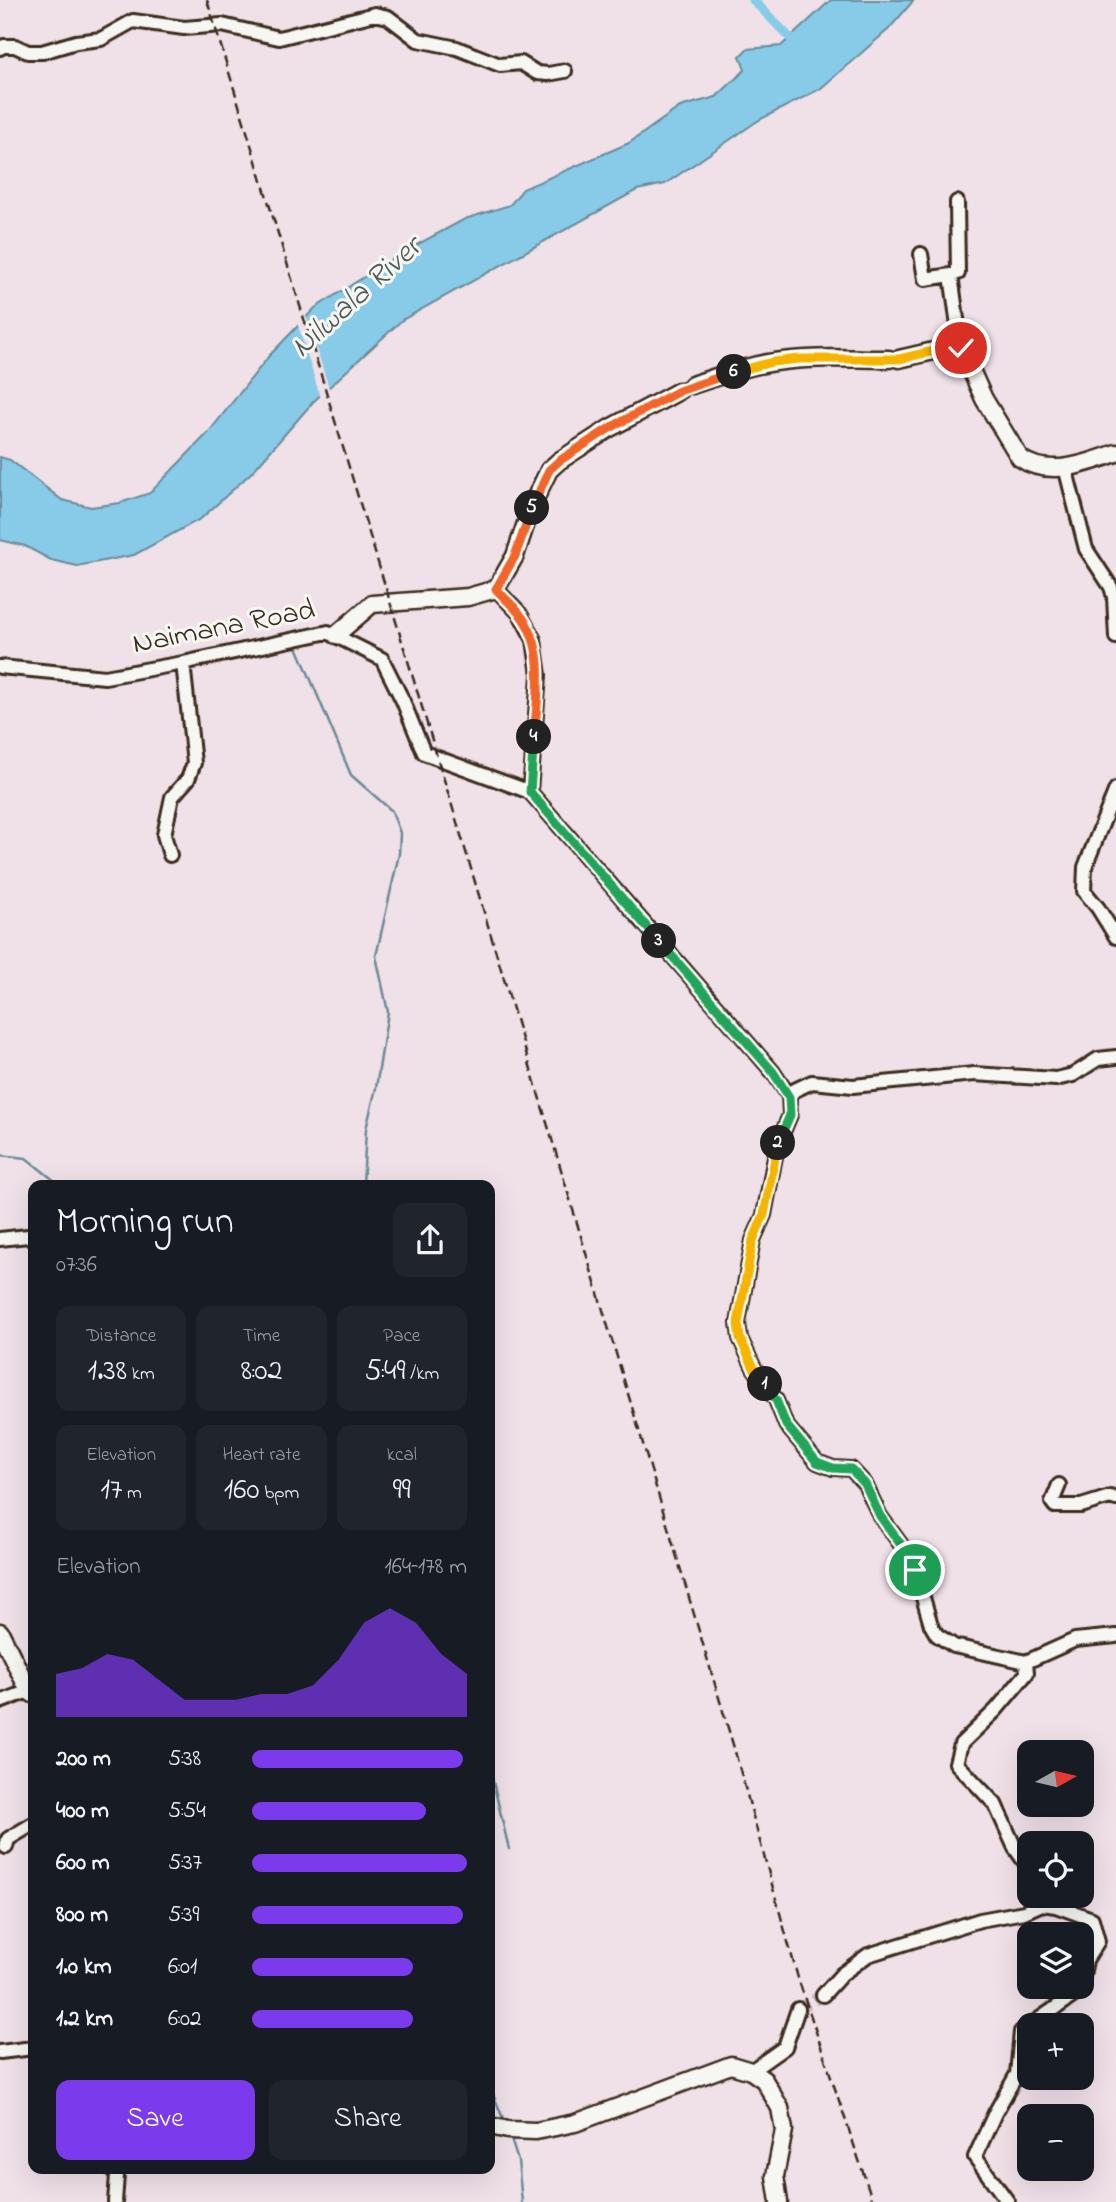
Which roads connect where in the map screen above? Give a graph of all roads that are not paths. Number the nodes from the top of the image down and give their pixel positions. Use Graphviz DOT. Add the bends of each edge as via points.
graph roads {
  1 [pos="0,48"];
  2 [pos="565,71"];
  3 [pos="957,202"];
  4 [pos="921,254"];
  5 [pos="951,275"];
  6 [pos="961,348"];
  7 [pos="1116,453"];
  8 [pos="1065,467"];
  9 [pos="496,589"];
  10 [pos="337,635"];
  11 [pos="1116,637"];
  12 [pos="183,663"];
  13 [pos="0,667"];
  14 [pos="1116,789"];
  15 [pos="530,792"];
  16 [pos="170,855"];
  17 [pos="1116,937"];
  18 [pos="1116,1057"];
  19 [pos="789,1097"];
  20 [pos="28,1236"];
  21 [pos="0,1239"];
  22 [pos="1059,1485"];
  23 [pos="1116,1499"];
  24 [pos="1116,1636"];
  25 [pos="1,1638"];
  26 [pos="1026,1662"];
  27 [pos="28,1688"];
  28 [pos="28,1694"];
  29 [pos="0,1702"];
  30 [pos="28,1827"];
  31 [pos="6,1847"];
  32 [pos="1017,1851"];
  33 [pos="1033,1908"];
  34 [pos="1062,1908"];
  35 [pos="1093,1922"];
  36 [pos="1094,1926"];
  37 [pos="1094,1947"];
  38 [pos="823,1995"];
  39 [pos="1068,1999"];
  40 [pos="798,2009"];
  41 [pos="1048,2013"];
  42 [pos="28,2049"];
  43 [pos="0,2052"];
  44 [pos="751,2071"];
  45 [pos="1017,2074"];
  46 [pos="495,2127"];
  47 [pos="116,2174"];
  48 [pos="116,2202"];
  49 [pos="779,2202"];
  50 [pos="1008,2202"];
  1 -- 2 [label="street" via="43,52 101,39 134,21 184,28 222,25 279,38 375,14 388,17 418,40 457,48 500,65 521,63 548,75"];
  3 -- 5 [label="street" via="958,273"];
  4 -- 5 [label="street" via="925,279"];
  5 -- 6 [label="street"];
  6 -- 8 [label="main road" via="1020,458 1029,465"];
  6 -- 9 [label="main road" via="894,359 772,362 685,388 610,428 549,470 515,556"];
  7 -- 8 [label="main road"];
  8 -- 11 [label="street" via="1086,549 1111,587"];
  9 -- 10 [label="main road" via="468,597 372,604"];
  9 -- 15 [label="street" via="520,614 534,640 539,675"];
  10 -- 12 [label="street, Naimana Road" via="328,632"];
  10 -- 15 [label="street, Naimana Road" via="382,659 424,753"];
  12 -- 13 [label="street, Naimana Road" via="105,677"];
  12 -- 16 [label="street" via="194,763 188,779 172,797 164,835"];
  14 -- 17 [label="street" via="1085,867 1084,891"];
  15 -- 19 [label="street, Naimana Road" via="773,1072"];
  18 -- 19 [label="street" via="1098,1059 1073,1075 1056,1079 974,1074 853,1086 812,1082"];
  19 -- 26 [label="street" via="790,1115 777,1146 764,1215 753,1240 738,1323 740,1338 786,1425 817,1462 851,1469 865,1484 915,1570 937,1635 954,1646"];
  20 -- 21 [label="street"];
  22 -- 23 [label="street" via="1052,1502 1055,1506"];
  24 -- 26 [label="street" via="1075,1640"];
  25 -- 27 [label="main road"];
  26 -- 32 [label="street" via="1027,1674 961,1744 956,1763 995,1804"];
  28 -- 29 [label="street"];
  30 -- 31 [label="street" via="8,1839"];
  33 -- 38 [label="street" via="868,1955"];
  34 -- 35 [label="street"];
  36 -- 37 [label="street" via="1098,1941"];
  39 -- 41 [label="street"];
  40 -- 44 [label="street" via="785,2046"];
  42 -- 43 [label="street"];
  44 -- 46 [label="main road" via="731,2065 575,2123 536,2131"];
  44 -- 49 [label="main road" via="764,2080 780,2108 784,2130 775,2176"];
  45 -- 50 [label="street" via="975,2157"];
  47 -- 48 [label="street"];
}
